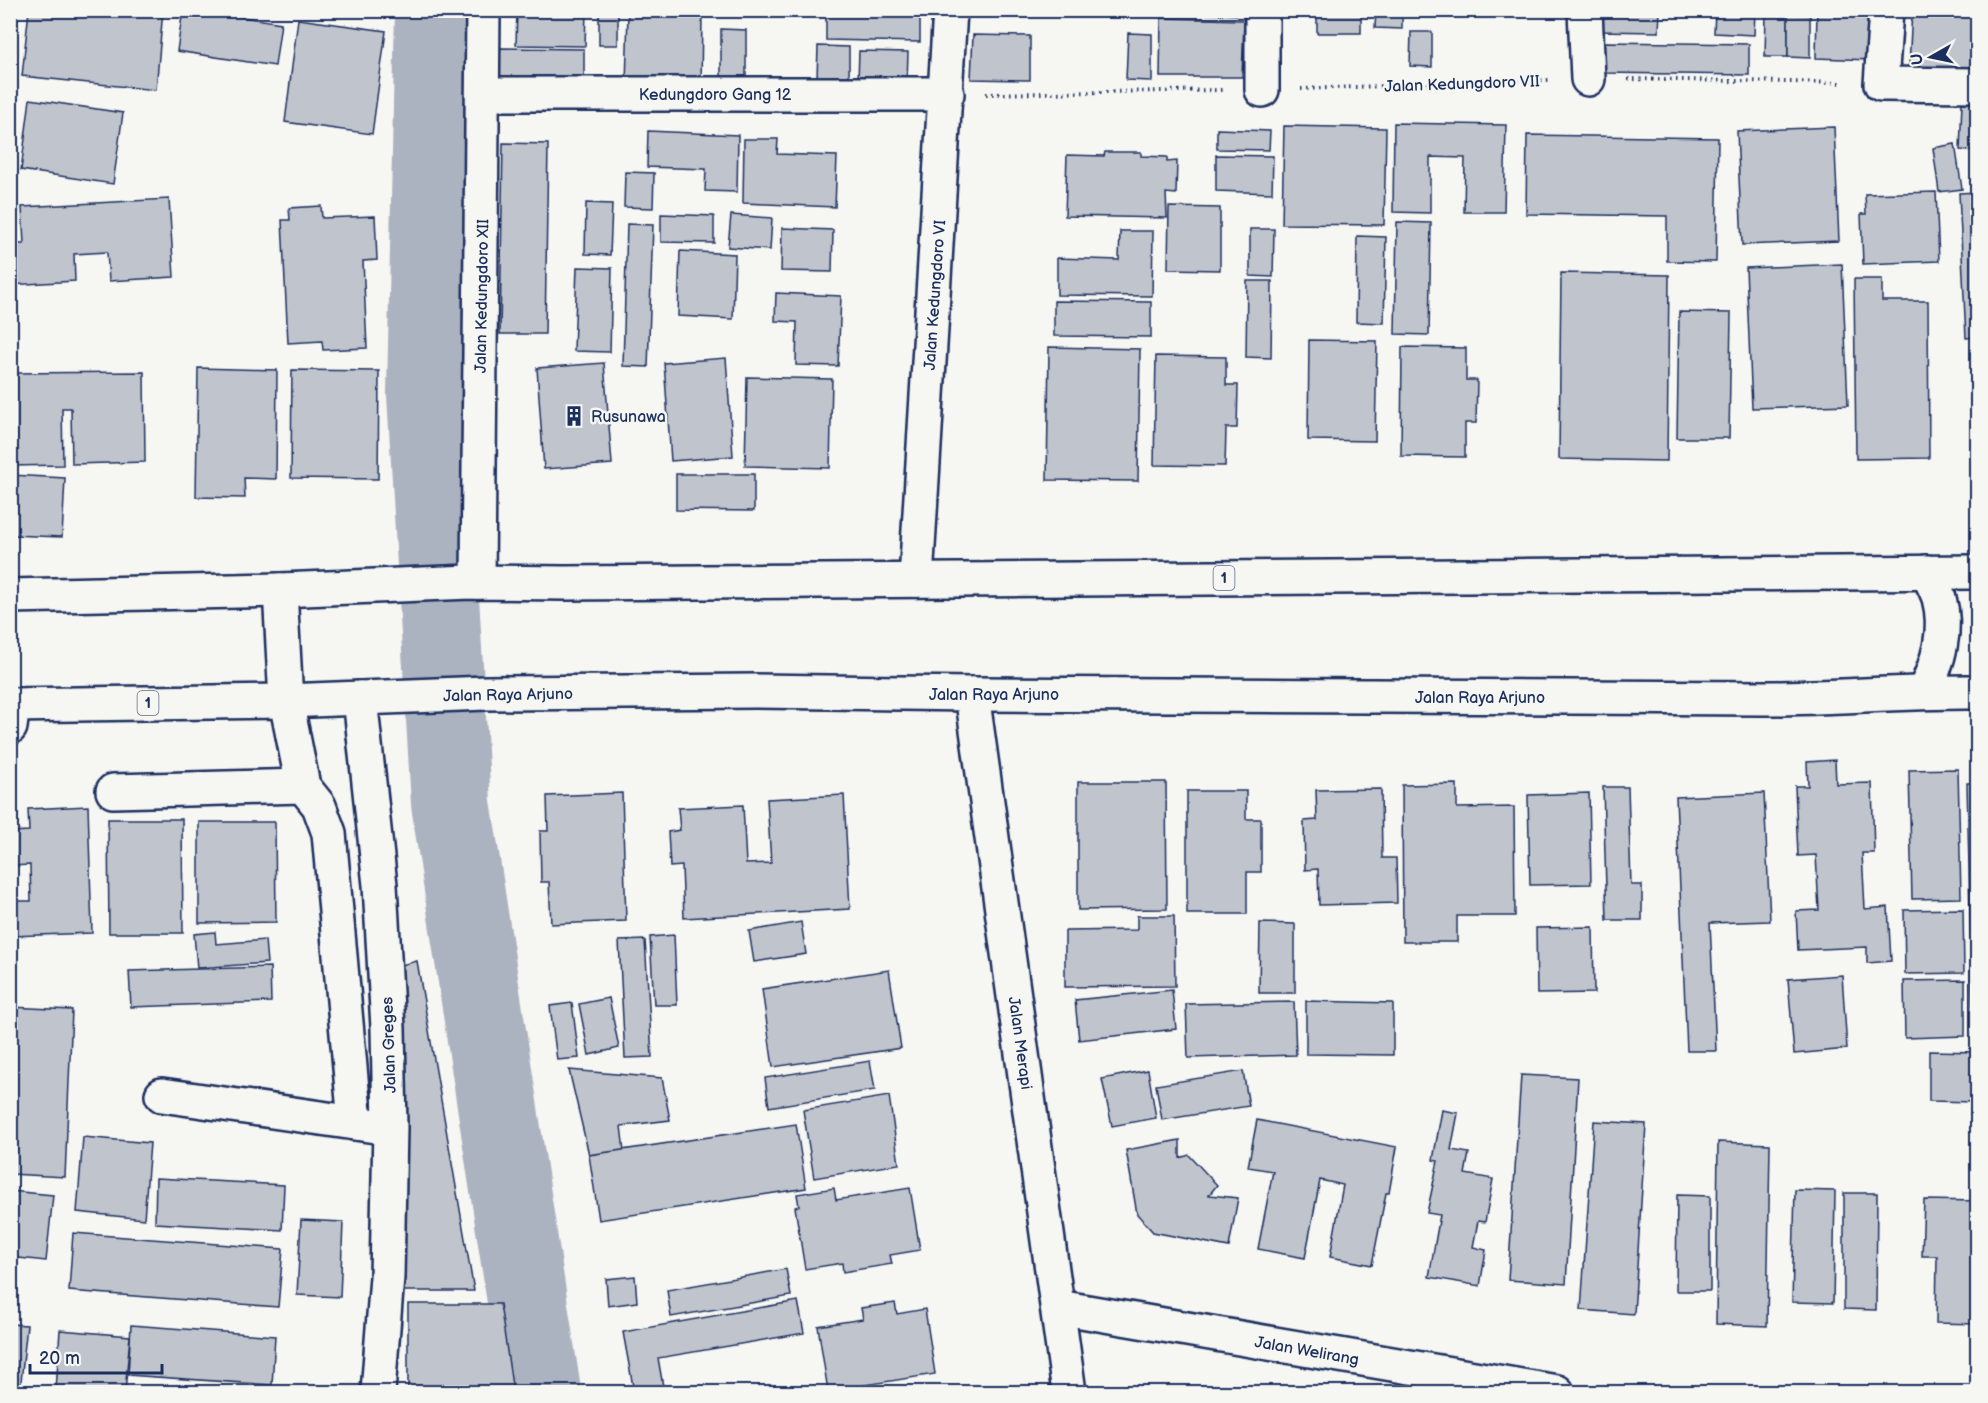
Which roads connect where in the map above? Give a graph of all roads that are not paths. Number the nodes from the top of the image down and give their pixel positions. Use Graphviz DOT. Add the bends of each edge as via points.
graph roads {
  1 [pos="483,10"];
  2 [pos="950,10"];
  3 [pos="1262,10"];
  4 [pos="1585,10"];
  5 [pos="1886,10"];
  6 [pos="1588,79"];
  7 [pos="1977,85"];
  8 [pos="1262,90"];
  9 [pos="484,94"];
  10 [pos="946,94"];
  11 [pos="1927,572"];
  12 [pos="1977,572"];
  13 [pos="916,580"];
  14 [pos="474,582"];
  15 [pos="280,590"];
  16 [pos="10,596"];
  17 [pos="1924,692"];
  18 [pos="1977,692"];
  19 [pos="972,694"];
  20 [pos="371,697"];
  21 [pos="286,701"];
  22 [pos="11,712"];
  23 [pos="303,786"];
  24 [pos="114,791"];
  25 [pos="162,1095"];
  26 [pos="355,1123"];
  27 [pos="390,1127"];
  28 [pos="1058,1307"];
  29 [pos="378,1392"];
  30 [pos="1069,1392"];
  31 [pos="1557,1392"];
  1 -- 9 [label="main road, Jalan Kedungdoro XII"];
  2 -- 10 [label="main road, Jalan Kedungdoro VI"];
  3 -- 8 [label="main road"];
  4 -- 6 [label="main road"];
  5 -- 7 [label="main road" via="1881,84"];
  9 -- 10 [label="main road, Kedungdoro Gang 12"];
  9 -- 14 [label="main road, Jalan Kedungdoro XII"];
  10 -- 13 [label="main road, Jalan Kedungdoro VI"];
  11 -- 12 [label="main road, 1"];
  11 -- 13 [label="main road, 1"];
  11 -- 17 [label="main road" via="1939,598 1941,645"];
  13 -- 14 [label="main road, 1"];
  14 -- 15 [label="main road, 1"];
  15 -- 16 [label="main road, 1"];
  15 -- 21 [label="main road"];
  17 -- 18 [label="main road, Jalan Raya Arjuno / 1"];
  17 -- 19 [label="main road, Jalan Raya Arjuno / 1" via="1810,698"];
  19 -- 20 [label="main road, Jalan Raya Arjuno / 1" via="756,691"];
  19 -- 28 [label="main road, Jalan Merapi"];
  20 -- 21 [label="main road, Jalan Raya Arjuno / 1"];
  20 -- 27 [label="main road, Jalan Greges"];
  21 -- 22 [label="main road, Jalan Raya Arjuno / 1"];
  21 -- 23 [label="main road"];
  23 -- 24 [label="main road"];
  23 -- 26 [label="main road" via="318,806 329,833"];
  25 -- 26 [label="main road"];
  26 -- 27 [label="main road"];
  27 -- 29 [label="main road, Jalan Greges" via="387,1277"];
  28 -- 30 [label="main road, Jalan Merapi"];
  28 -- 31 [label="main road, Jalan Welirang"];
}
